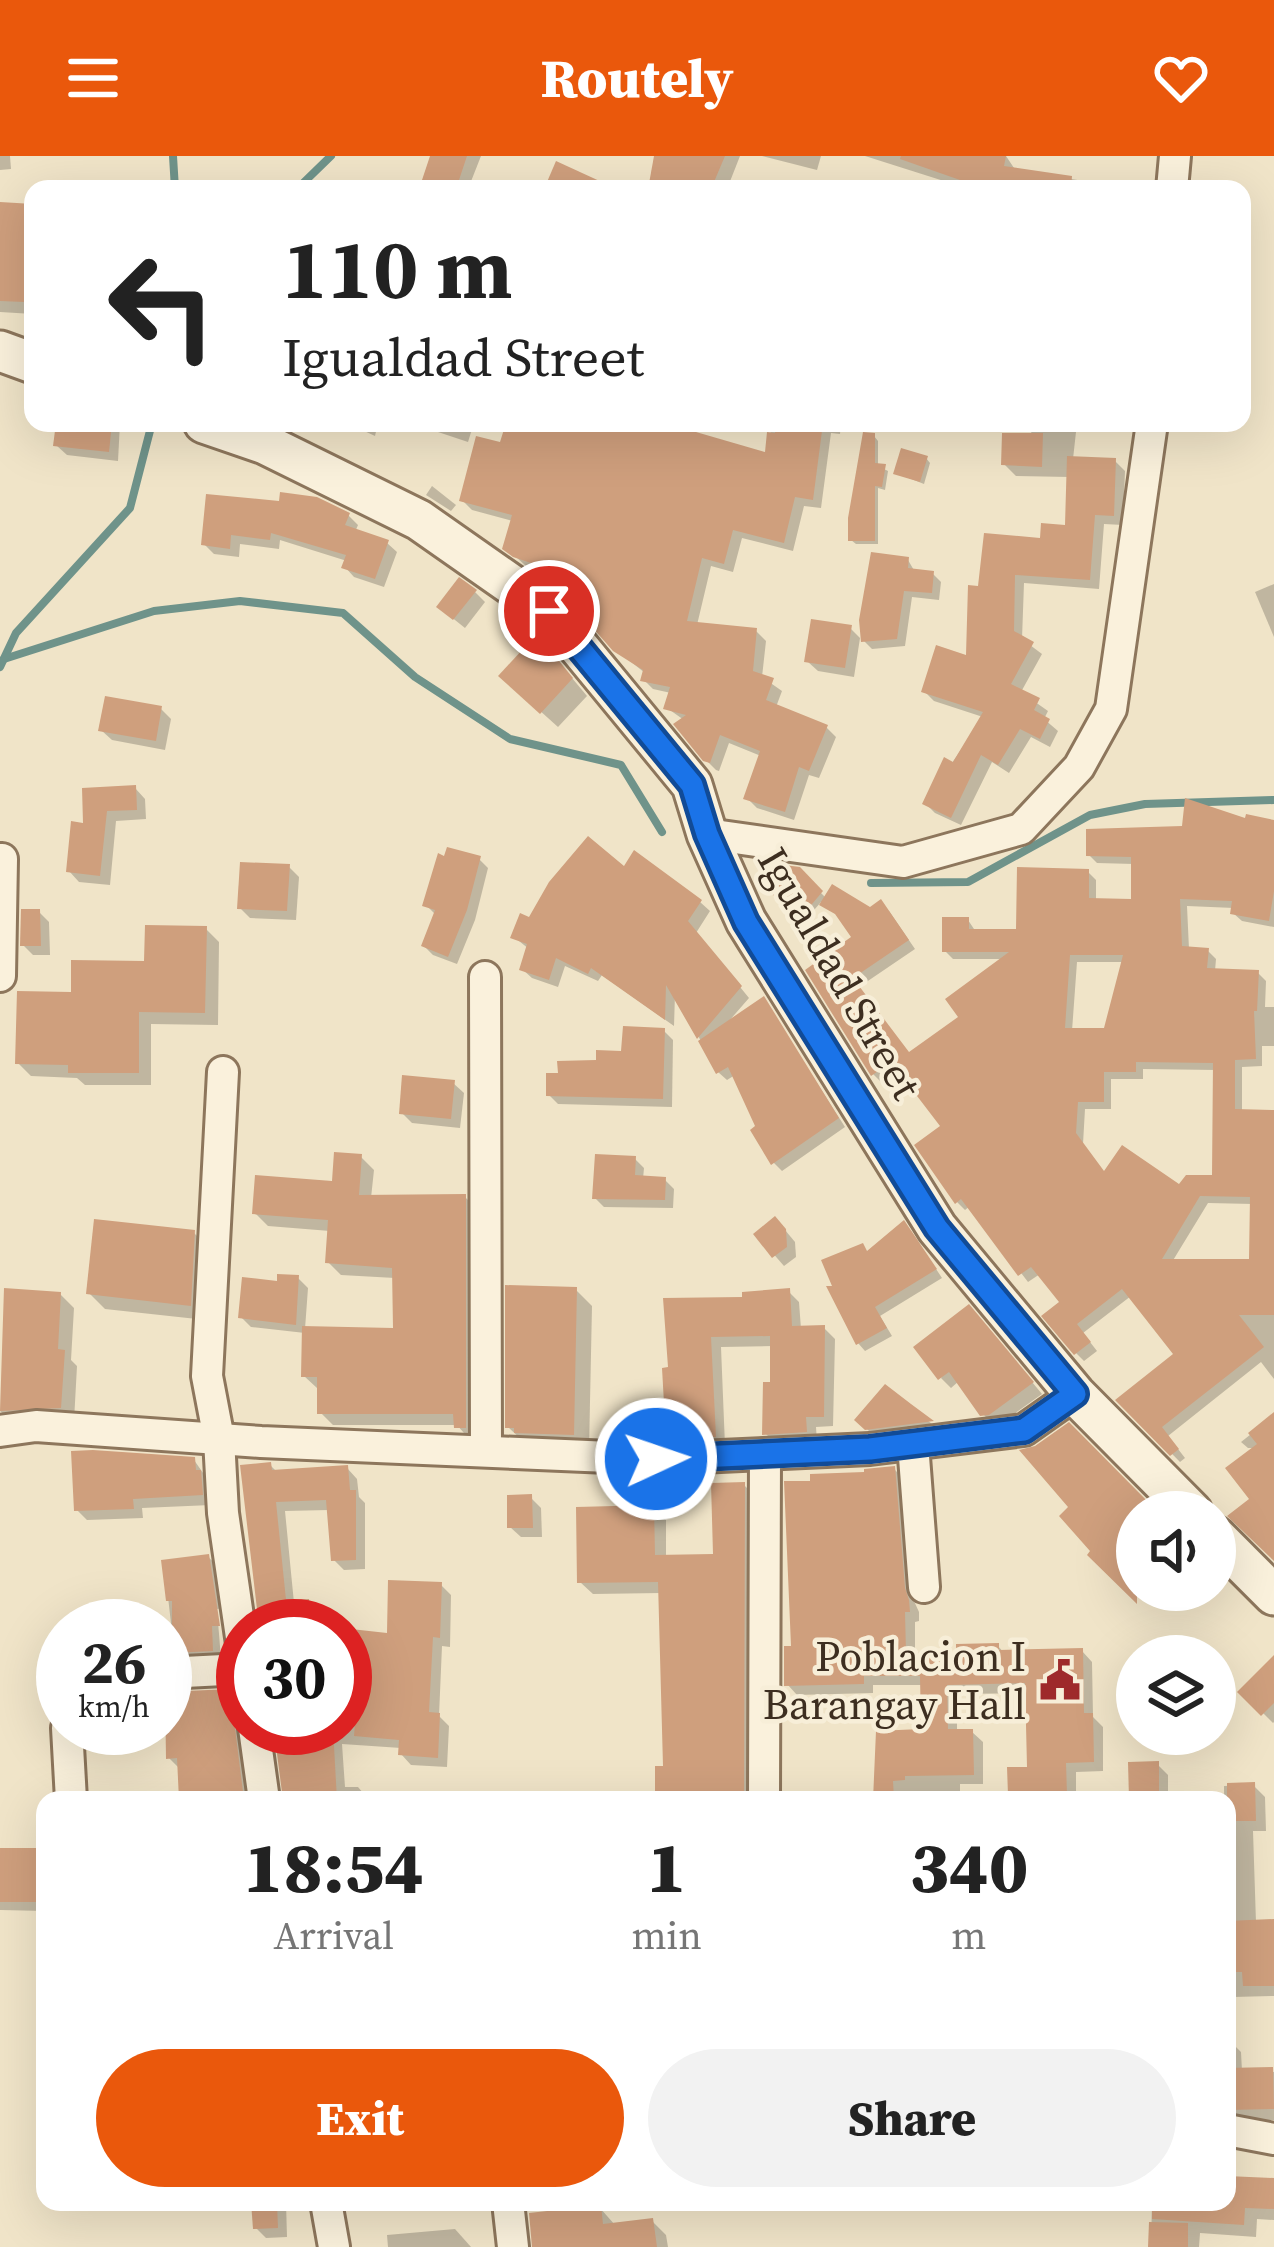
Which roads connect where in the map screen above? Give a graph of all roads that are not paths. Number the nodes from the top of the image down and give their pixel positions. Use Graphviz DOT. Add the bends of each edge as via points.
graph roads {
  1 [pos="230,432"];
  2 [pos="1151,432"];
  3 [pos="707,834"];
  4 [pos="2,859"];
  5 [pos="0,976"];
  6 [pos="485,977"];
  7 [pos="224,1072"];
  8 [pos="1075,1394"];
  9 [pos="0,1431"];
  10 [pos="218,1439"];
  11 [pos="913,1444"];
  12 [pos="486,1450"];
  13 [pos="765,1454"];
  14 [pos="1171,1491"];
  15 [pos="1236,1557"];
  16 [pos="924,1587"];
  17 [pos="1274,1595"];
  18 [pos="236,1599"];
  19 [pos="68,1755"];
  20 [pos="258,1755"];
  21 [pos="70,1791"];
  22 [pos="263,1791"];
  23 [pos="764,1791"];
  24 [pos="1236,2132"];
  25 [pos="1274,2139"];
  26 [pos="328,2211"];
  27 [pos="509,2211"];
  28 [pos="334,2247"];
  29 [pos="513,2247"];
  1 -- 3 [label="street, Igualdad Street" via="419,520 549,611 692,785"];
  2 -- 3 [label="street" via="1111,709 1079,767 1021,829 903,862"];
  3 -- 8 [label="street, Igualdad Street" via="746,922 937,1228"];
  4 -- 5 [label="street"];
  6 -- 12 [label="street"];
  7 -- 10 [label="street" via="207,1376"];
  8 -- 11 [label="street" via="1024,1430"];
  8 -- 14 [label="street, Igualdad Street"];
  9 -- 10 [label="street" via="36,1426"];
  10 -- 12 [label="street"];
  10 -- 18 [label="street"];
  11 -- 13 [label="street"];
  11 -- 16 [label="street"];
  12 -- 13 [label="street" via="656,1459"];
  13 -- 23 [label="street"];
  15 -- 17 [label="street"];
  19 -- 21 [label="street"];
  20 -- 22 [label="street"];
  24 -- 25 [label="street"];
  26 -- 28 [label="street"];
  27 -- 29 [label="street"];
}
